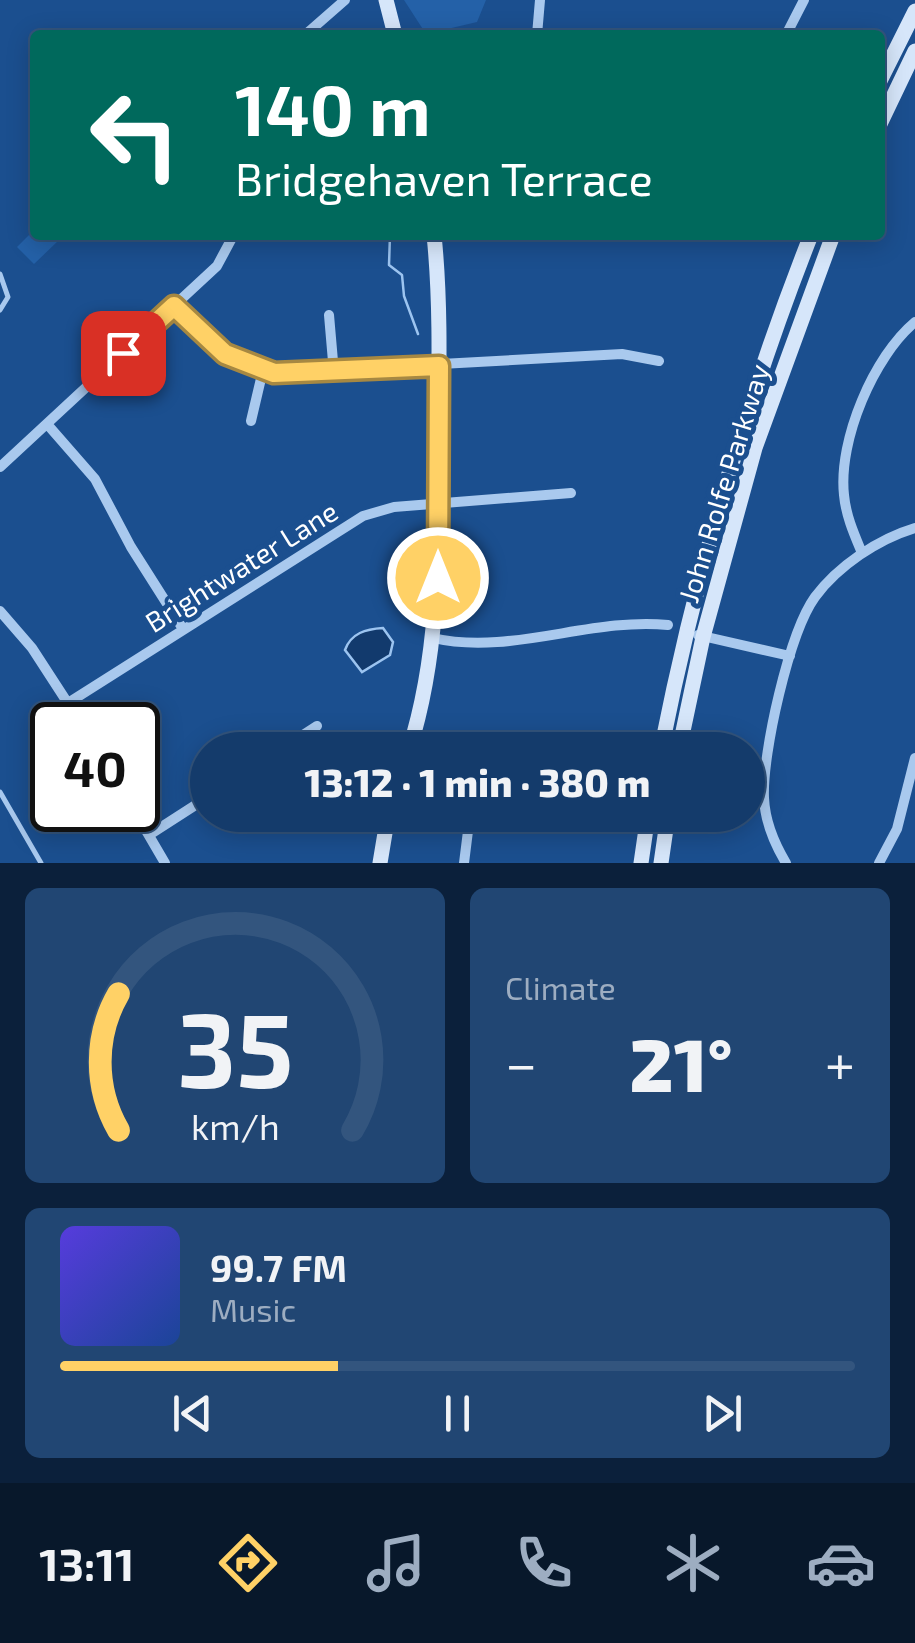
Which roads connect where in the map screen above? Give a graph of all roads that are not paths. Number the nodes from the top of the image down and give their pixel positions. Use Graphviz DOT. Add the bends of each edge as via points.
graph roads {
  1 [pos="344,0"];
  2 [pos="386,0"];
  3 [pos="540,0"];
  4 [pos="804,0"];
  5 [pos="915,11"];
  6 [pos="311,30"];
  7 [pos="394,30"];
  8 [pos="537,30"];
  9 [pos="789,30"];
  10 [pos="915,51"];
  11 [pos="885,71"];
  12 [pos="885,114"];
  13 [pos="231,240"];
  14 [pos="434,240"];
  15 [pos="810,240"];
  16 [pos="831,240"];
  17 [pos="0,274"];
  18 [pos="174,306"];
  19 [pos="0,310"];
  20 [pos="329,315"];
  21 [pos="915,322"];
  22 [pos="659,361"];
  23 [pos="439,366"];
  24 [pos="263,370"];
  25 [pos="334,373"];
  26 [pos="251,421"];
  27 [pos="47,424"];
  28 [pos="0,467"];
  29 [pos="571,493"];
  30 [pos="438,504"];
  31 [pos="915,528"];
  32 [pos="862,553"];
  33 [pos="0,610"];
  34 [pos="668,624"];
  35 [pos="183,629"];
  36 [pos="686,632"];
  37 [pos="703,636"];
  38 [pos="434,638"];
  39 [pos="790,656"];
  40 [pos="67,702"];
  41 [pos="70,702"];
  42 [pos="317,726"];
  43 [pos="308,732"];
  44 [pos="412,732"];
  45 [pos="664,732"];
  46 [pos="683,732"];
  47 [pos="915,758"];
  48 [pos="0,792"];
  49 [pos="190,809"];
  50 [pos="147,832"];
  51 [pos="385,832"];
  52 [pos="468,832"];
  53 [pos="646,832"];
  54 [pos="665,832"];
  55 [pos="149,835"];
  56 [pos="41,863"];
  57 [pos="165,863"];
  58 [pos="380,863"];
  59 [pos="464,863"];
  60 [pos="641,863"];
  61 [pos="660,863"];
  62 [pos="786,863"];
  63 [pos="879,863"];
  1 -- 6 [label="street"];
  2 -- 7 [label="main road"];
  3 -- 8 [label="street"];
  4 -- 9 [label="street"];
  5 -- 11 [label="main road"];
  10 -- 12 [label="main road"];
  13 -- 18 [label="street" via="217,266"];
  14 -- 23 [label="main road"];
  15 -- 36 [label="main road, John Rolfe Parkway" via="742,427"];
  16 -- 37 [label="main road, John Rolfe Parkway" via="755,448"];
  17 -- 19 [label="lane" via="8,297"];
  18 -- 24 [label="street" via="225,354"];
  18 -- 27 [label="street"];
  20 -- 25 [label="street"];
  21 -- 32 [label="street" via="879,362 848,449 844,496"];
  22 -- 23 [label="street" via="622,354"];
  23 -- 25 [label="street"];
  23 -- 30 [label="main road"];
  24 -- 25 [label="street"];
  24 -- 26 [label="street"];
  27 -- 28 [label="street"];
  27 -- 35 [label="street" via="95,479"];
  29 -- 30 [label="street, Brightwater Lane"];
  30 -- 35 [label="street, Brightwater Lane" via="362,516"];
  30 -- 38 [label="main road"];
  31 -- 32 [label="street"];
  32 -- 39 [label="street" via="816,594"];
  33 -- 40 [label="street"];
  34 -- 38 [label="street" via="620,623 458,642"];
  35 -- 41 [label="street, Brightwater Lane"];
  36 -- 37 [label="street"];
  36 -- 45 [label="main road, John Rolfe Parkway"];
  37 -- 39 [label="street"];
  37 -- 46 [label="main road, John Rolfe Parkway"];
  38 -- 44 [label="main road"];
  39 -- 62 [label="street" via="764,786 770,829"];
  42 -- 43 [label="street"];
  47 -- 63 [label="street"];
  48 -- 56 [label="lane"];
  49 -- 55 [label="street"];
  50 -- 55 [label="street"];
  51 -- 58 [label="main road"];
  52 -- 59 [label="street"];
  53 -- 60 [label="main road"];
  54 -- 61 [label="main road"];
  55 -- 57 [label="street"];
}
